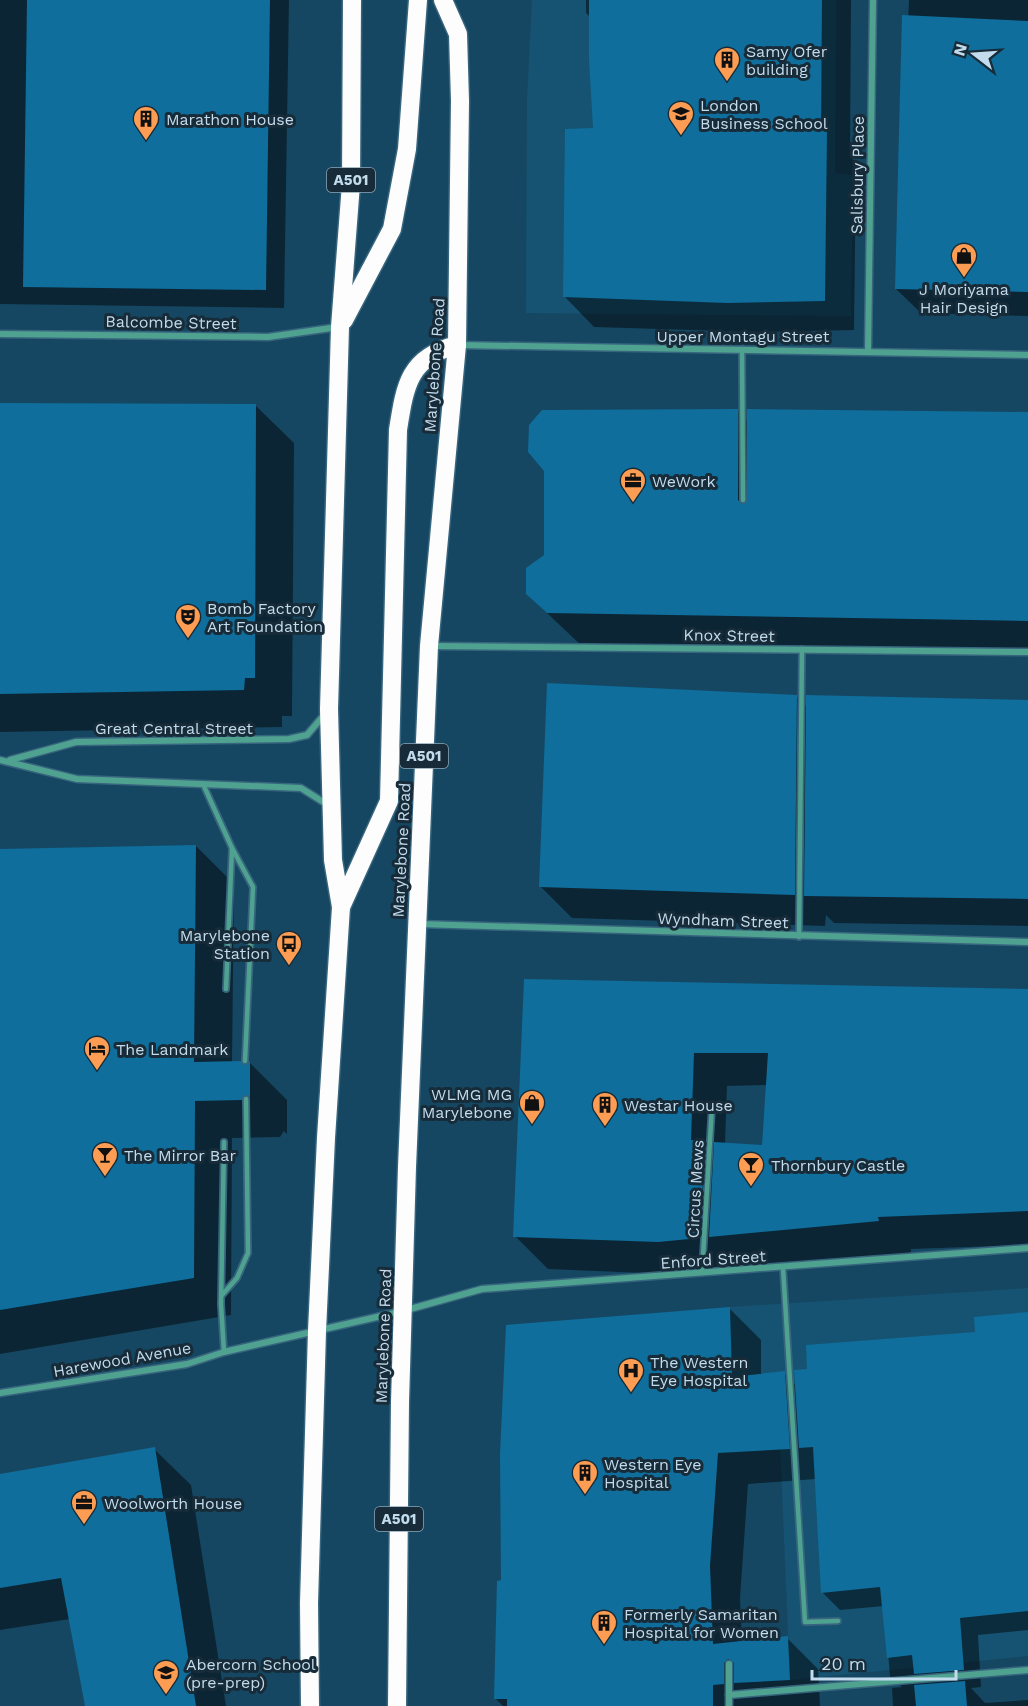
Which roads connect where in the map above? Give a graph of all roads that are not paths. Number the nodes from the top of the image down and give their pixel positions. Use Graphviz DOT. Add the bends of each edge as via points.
graph roads {
  1 [pos="352,0"];
  2 [pos="418,0"];
  3 [pos="443,0"];
  4 [pos="873,0"];
  5 [pos="340,327"];
  6 [pos="0,334"];
  7 [pos="458,345"];
  8 [pos="742,350"];
  9 [pos="868,350"];
  10 [pos="1028,355"];
  11 [pos="743,501"];
  12 [pos="429,646"];
  13 [pos="802,649"];
  14 [pos="1028,652"];
  15 [pos="329,709"];
  16 [pos="0,760"];
  17 [pos="9,760"];
  18 [pos="203,784"];
  19 [pos="331,807"];
  20 [pos="232,848"];
  21 [pos="341,907"];
  22 [pos="417,924"];
  23 [pos="799,937"];
  24 [pos="1028,942"];
  25 [pos="226,989"];
  26 [pos="245,1061"];
  27 [pos="246,1098"];
  28 [pos="712,1106"];
  29 [pos="224,1142"];
  30 [pos="1028,1248"];
  31 [pos="783,1268"];
  32 [pos="702,1273"];
  33 [pos="222,1295"];
  34 [pos="403,1311"];
  35 [pos="316,1331"];
  36 [pos="224,1352"];
  37 [pos="0,1392"];
  38 [pos="838,1621"];
  39 [pos="729,1664"];
  40 [pos="1028,1670"];
  41 [pos="729,1695"];
  42 [pos="309,1706"];
  43 [pos="397,1706"];
  44 [pos="729,1706"];
  1 -- 5 [label="highway, A501" via="351,184"];
  2 -- 5 [label="highway" via="407,149 392,228"];
  3 -- 7 [label="highway, Marylebone Road / A501" via="458,34"];
  4 -- 9 [label="street, Salisbury Place"];
  5 -- 6 [label="street, Balcombe Street" via="268,337"];
  5 -- 15 [label="highway, A501"];
  7 -- 8 [label="street, Upper Montagu Street"];
  7 -- 12 [label="highway, Marylebone Road / A501"];
  7 -- 21 [label="highway" via="424,358 414,370 402,404 398,430 389,801"];
  8 -- 9 [label="street, Upper Montagu Street"];
  8 -- 11 [label="lane"];
  9 -- 10 [label="street, Upper Montagu Street"];
  12 -- 13 [label="street, Knox Street"];
  12 -- 22 [label="highway, Marylebone Road / A501"];
  13 -- 14 [label="street, Knox Street"];
  13 -- 23 [label="lane"];
  15 -- 17 [label="street, Great Central Street" via="308,735 289,739 76,742"];
  15 -- 19 [label="highway, A501"];
  16 -- 17 [label="street, Great Central Street"];
  17 -- 18 [label="street, Great Central Street" via="77,779"];
  18 -- 19 [label="street, Great Central Street" via="301,788"];
  18 -- 20 [label="lane"];
  19 -- 21 [label="highway, A501" via="333,860"];
  20 -- 25 [label="lane"];
  20 -- 26 [label="lane" via="253,887"];
  21 -- 35 [label="highway, A501"];
  22 -- 23 [label="street, Wyndham Street"];
  22 -- 34 [label="highway, Marylebone Road / A501"];
  23 -- 24 [label="street, Wyndham Street"];
  27 -- 33 [label="lane" via="248,1253 237,1278"];
  28 -- 32 [label="lane, Circus Mews"];
  29 -- 33 [label="lane"];
  30 -- 31 [label="street, Enford Street"];
  31 -- 32 [label="street, Enford Street"];
  31 -- 38 [label="lane" via="805,1622"];
  32 -- 34 [label="street, Enford Street" via="482,1289"];
  33 -- 36 [label="lane"];
  34 -- 35 [label="street, Enford Street"];
  34 -- 43 [label="highway, Marylebone Road / A501"];
  35 -- 36 [label="street, Harewood Avenue"];
  35 -- 42 [label="highway, A501"];
  36 -- 37 [label="street, Harewood Avenue" via="187,1364"];
  39 -- 41 [label="street"];
  40 -- 41 [label="street"];
  41 -- 44 [label="street"];
}
